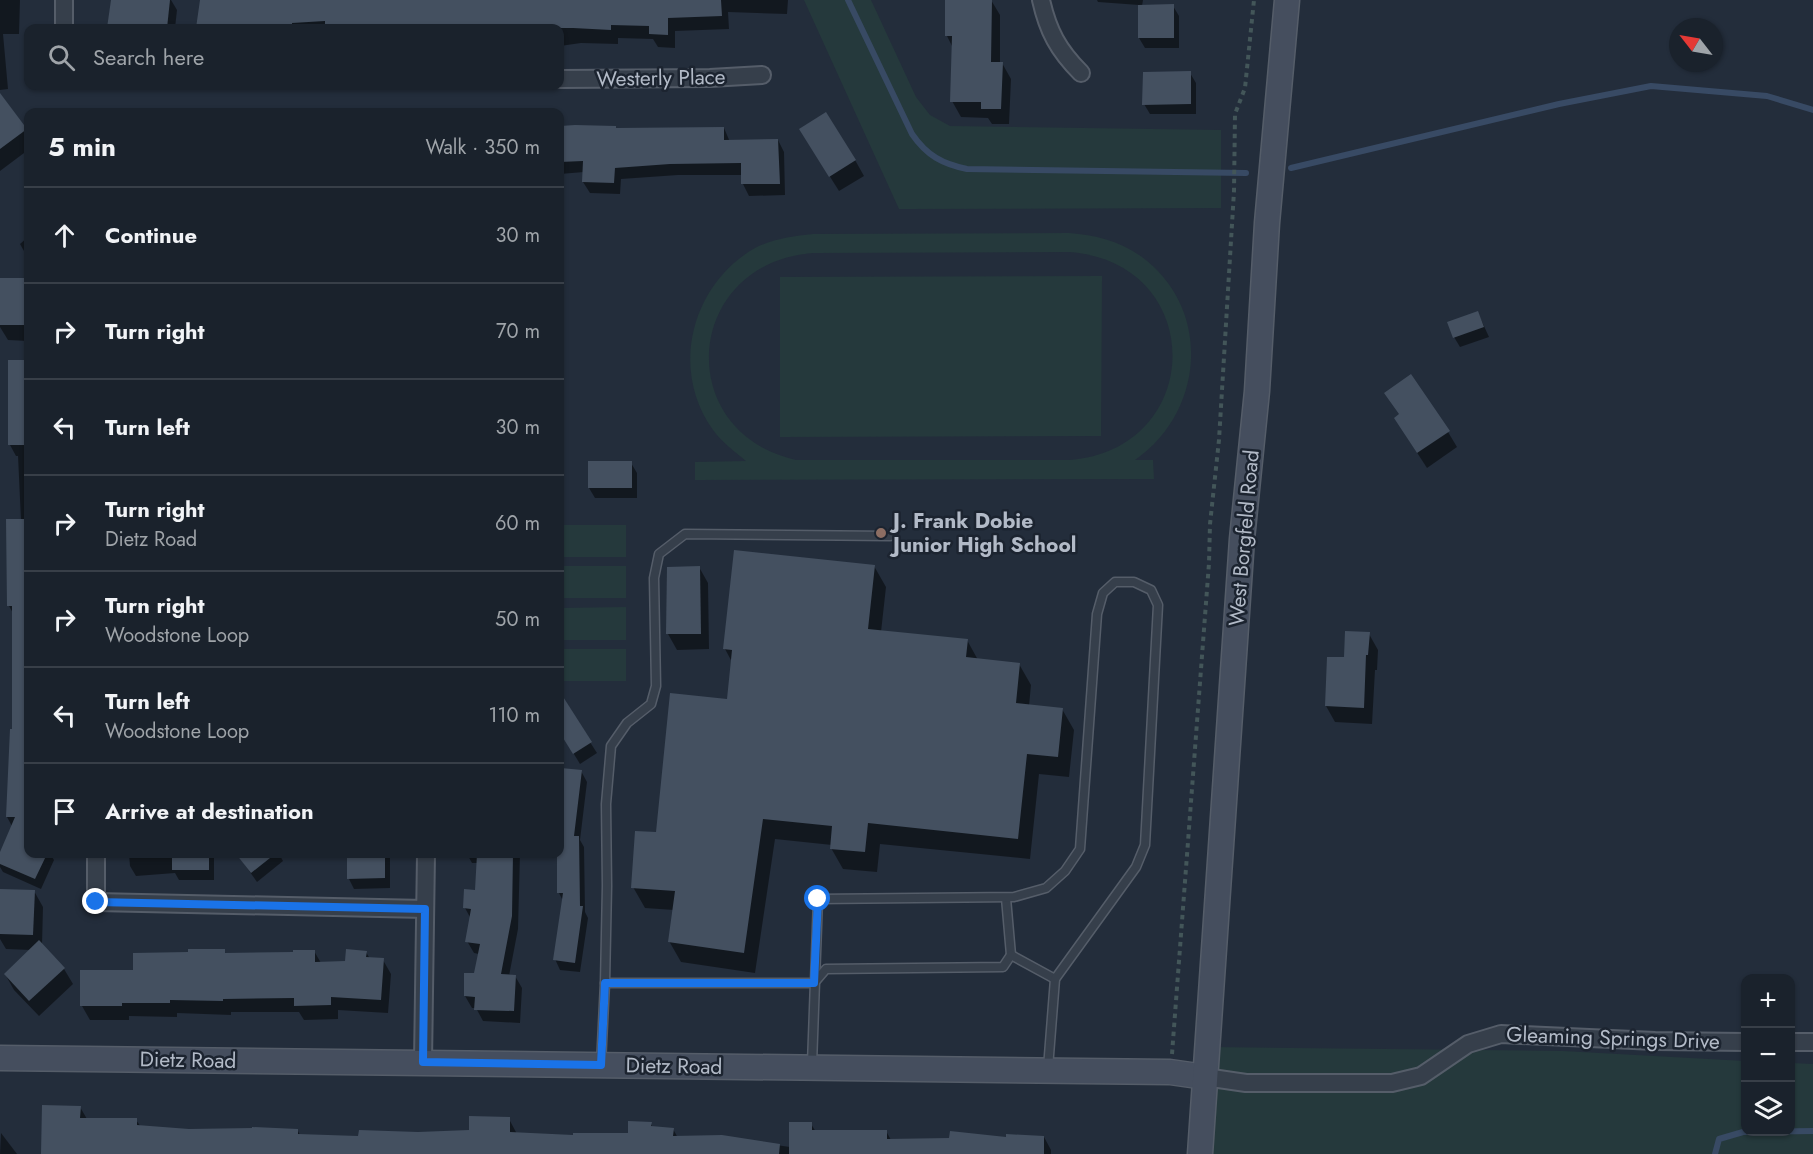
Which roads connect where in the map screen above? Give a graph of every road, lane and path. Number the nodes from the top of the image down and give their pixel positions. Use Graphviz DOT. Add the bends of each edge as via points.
graph roads {
  1 [pos="64,0"];
  2 [pos="1041,0"];
  3 [pos="1254,0"];
  4 [pos="1287,0"];
  5 [pos="64,24"];
  6 [pos="1081,73"];
  7 [pos="762,75"];
  8 [pos="564,79"];
  9 [pos="890,536"];
  10 [pos="96,858"];
  11 [pos="426,858"];
  12 [pos="1006,898"];
  13 [pos="425,909"];
  14 [pos="1011,955"];
  15 [pos="1055,979"];
  16 [pos="605,983"];
  17 [pos="814,983"];
  18 [pos="1741,1042"];
  19 [pos="1795,1042"];
  20 [pos="1813,1042"];
  21 [pos="0,1058"];
  22 [pos="423,1062"];
  23 [pos="601,1065"];
  24 [pos="812,1068"];
  25 [pos="1048,1071"];
  26 [pos="1170,1072"];
  27 [pos="1204,1077"];
  28 [pos="1200,1154"];
  1 -- 5 [label="street"];
  2 -- 6 [label="street" via="1047,26 1064,56"];
  3 -- 26 [label="path" via="1245,88 1235,114 1219,440"];
  4 -- 27 [label="street, West Borgfeld Road" via="1242,539"];
  7 -- 8 [label="street, Westerly Place"];
  9 -- 16 [label="lane" via="685,534 659,554 654,578 656,686 651,704 627,723 611,746 606,804"];
  10 -- 13 [label="street" via="96,902"];
  11 -- 13 [label="street"];
  12 -- 14 [label="lane"];
  12 -- 15 [label="lane" via="1046,888 1065,872 1080,849 1097,614 1103,593 1115,582 1134,582 1151,590 1158,605 1145,845 1136,867"];
  12 -- 17 [label="lane" via="818,899"];
  13 -- 22 [label="street"];
  14 -- 15 [label="lane"];
  14 -- 17 [label="lane" via="1003,967 826,969"];
  15 -- 25 [label="lane"];
  16 -- 17 [label="lane"];
  16 -- 23 [label="lane"];
  17 -- 24 [label="lane"];
  18 -- 27 [label="street, Gleaming Springs Drive" via="1501,1034 1468,1044 1421,1076 1392,1083 1246,1083"];
  19 -- 20 [label="street"];
  21 -- 22 [label="street, Dietz Road"];
  22 -- 23 [label="street, Dietz Road"];
  23 -- 24 [label="street, Dietz Road"];
  24 -- 25 [label="street, Dietz Road"];
  25 -- 26 [label="street, Dietz Road"];
  26 -- 27 [label="street, Dietz Road"];
  27 -- 28 [label="street, West Borgfeld Road"];
}
